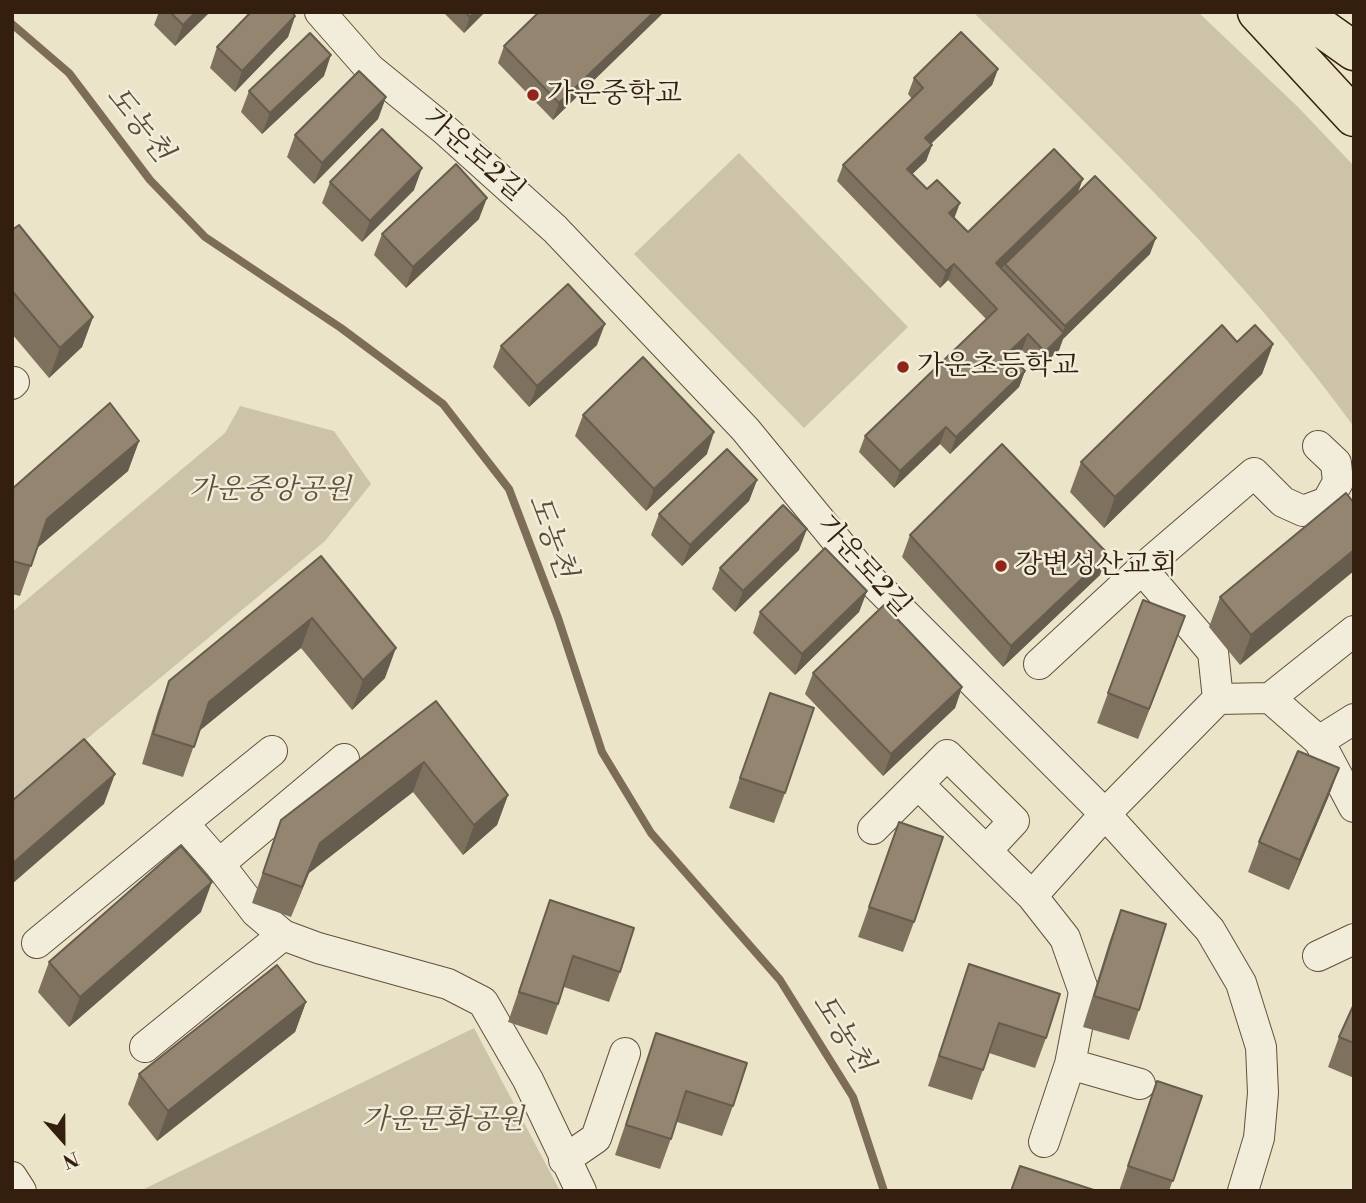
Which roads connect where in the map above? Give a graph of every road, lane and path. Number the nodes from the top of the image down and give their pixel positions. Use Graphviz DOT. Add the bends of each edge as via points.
graph roads {
  1 [pos="320,12"];
  2 [pos="1257,12"];
  3 [pos="1299,12"];
  4 [pos="1354,51"];
  5 [pos="1354,117"];
  6 [pos="1318,446"];
  7 [pos="1142,569"];
  8 [pos="1354,631"];
  9 [pos="1040,664"];
  10 [pos="1270,698"];
  11 [pos="1218,699"];
  12 [pos="1354,719"];
  13 [pos="1319,741"];
  14 [pos="272,751"];
  15 [pos="345,759"];
  16 [pos="918,784"];
  17 [pos="1354,807"];
  18 [pos="1105,814"];
  19 [pos="183,823"];
  20 [pos="873,829"];
  21 [pos="986,851"];
  22 [pos="219,863"];
  23 [pos="1032,895"];
  24 [pos="283,935"];
  25 [pos="1354,939"];
  26 [pos="37,943"];
  27 [pos="1318,956"];
  28 [pos="145,1047"];
  29 [pos="625,1053"];
  30 [pos="1070,1064"];
  31 [pos="1140,1084"];
  32 [pos="1044,1142"];
  33 [pos="564,1160"];
  34 [pos="12,1177"];
  35 [pos="21,1191"];
  36 [pos="581,1191"];
  37 [pos="1243,1191"];
  1 -- 18 [label="street, 가운로2길" via="370,69 555,229 745,429 860,569"];
  2 -- 5 [label="highway"];
  3 -- 4 [label="highway"];
  6 -- 7 [label="street" via="1336,463 1338,482 1327,502 1303,511 1283,502 1254,473"];
  7 -- 9 [label="street"];
  7 -- 11 [label="street" via="1213,652"];
  8 -- 10 [label="street"];
  10 -- 11 [label="street"];
  10 -- 13 [label="street"];
  11 -- 18 [label="street"];
  12 -- 13 [label="street"];
  13 -- 17 [label="street"];
  14 -- 19 [label="street"];
  15 -- 22 [label="street"];
  16 -- 20 [label="street"];
  16 -- 21 [label="street"];
  16 -- 21 [label="street" via="947,755 1014,821"];
  18 -- 23 [label="street"];
  18 -- 37 [label="street, 가운로2길" via="1210,930 1241,983 1261,1047 1263,1093 1259,1138"];
  19 -- 22 [label="street"];
  19 -- 26 [label="street"];
  21 -- 23 [label="street"];
  22 -- 24 [label="street" via="256,912"];
  23 -- 30 [label="street" via="1065,938 1084,992"];
  24 -- 28 [label="street"];
  24 -- 33 [label="street" via="448,984 483,1002 528,1080"];
  25 -- 27 [label="street"];
  29 -- 33 [label="street" via="596,1138"];
  30 -- 31 [label="street"];
  30 -- 32 [label="street"];
  33 -- 36 [label="street"];
  34 -- 35 [label="street"];
}
